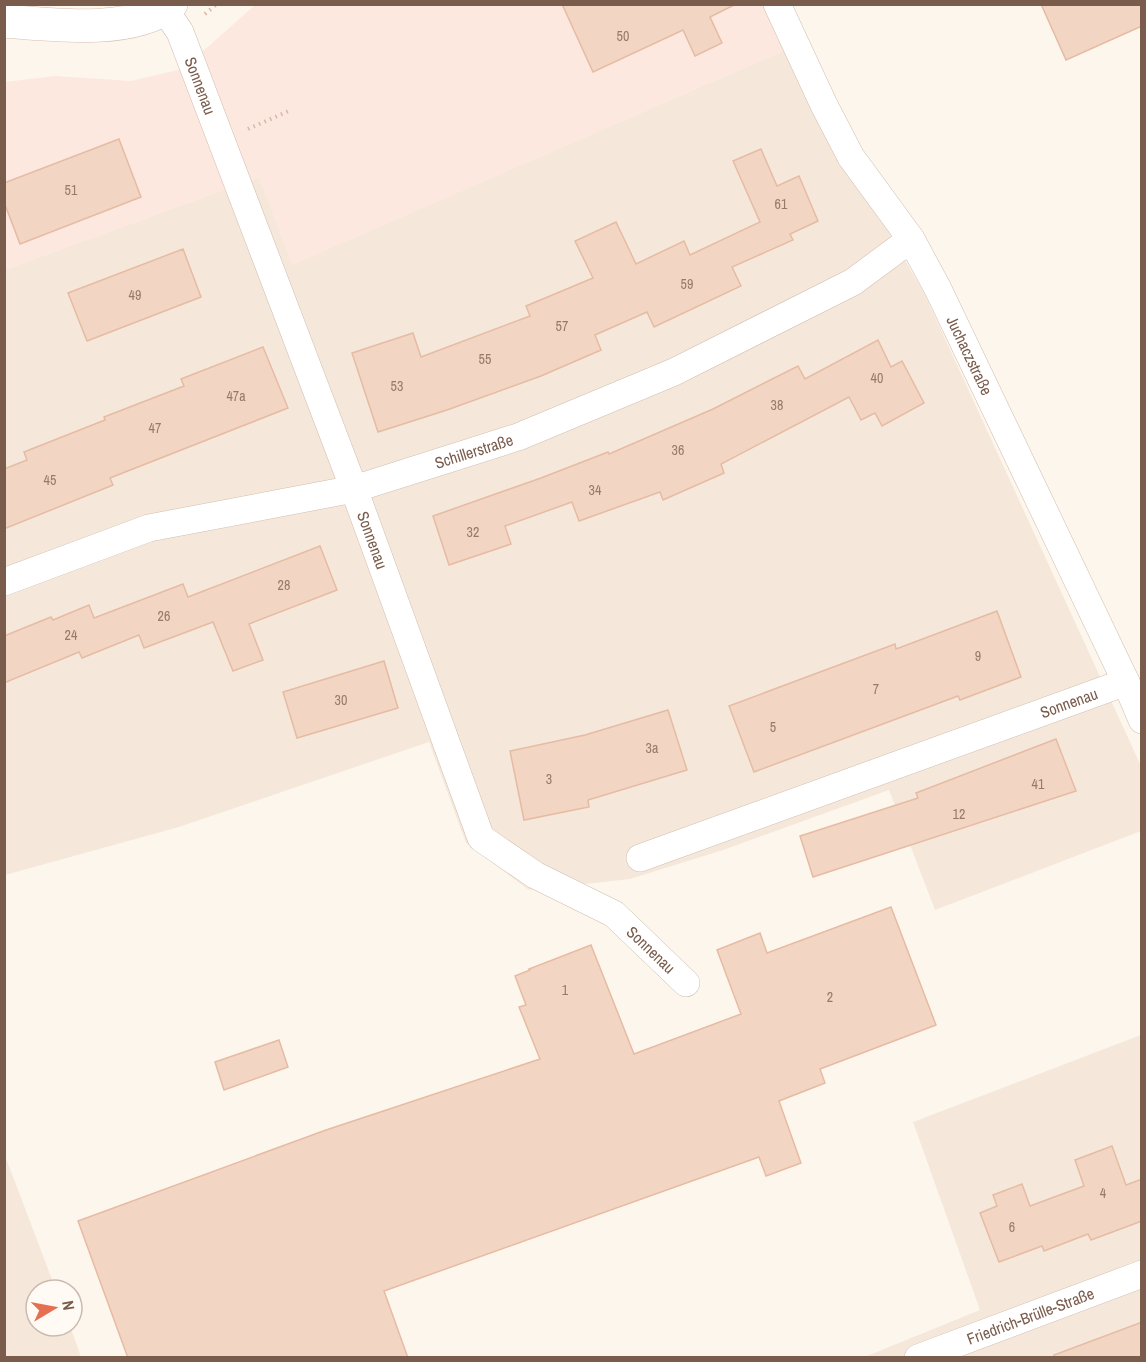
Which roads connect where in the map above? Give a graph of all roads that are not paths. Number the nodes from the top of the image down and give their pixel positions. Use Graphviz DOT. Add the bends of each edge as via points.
graph roads {
  1 [pos="777,4"];
  2 [pos="168,7"];
  3 [pos="4,21"];
  4 [pos="911,239"];
  5 [pos="354,489"];
  6 [pos="4,582"];
  7 [pos="1126,682"];
  8 [pos="1142,720"];
  9 [pos="640,858"];
  10 [pos="686,983"];
  11 [pos="1142,1274"];
  12 [pos="918,1358"];
  1 -- 4 [label="street, Juchaczstraße" via="852,156"];
  2 -- 3 [label="street" via="129,22 101,25"];
  2 -- 5 [label="street, Sonnenau"];
  4 -- 5 [label="street, Schillerstraße" via="853,282 674,372 518,437"];
  4 -- 7 [label="street, Juchaczstraße"];
  5 -- 6 [label="street, Schillerstraße" via="149,528"];
  5 -- 10 [label="street, Sonnenau" via="481,838 535,874 614,914"];
  7 -- 8 [label="street, Juchaczstraße"];
  7 -- 9 [label="street, Sonnenau"];
  11 -- 12 [label="street, Friedrich-Brülle-Straße"];
}
